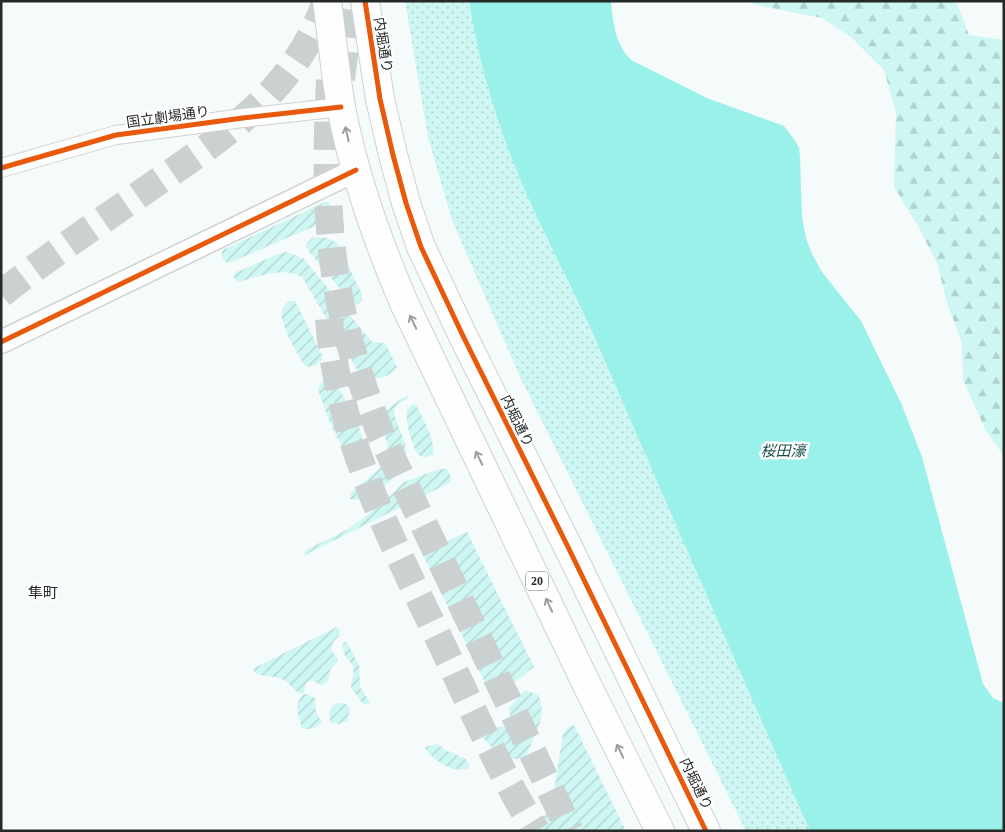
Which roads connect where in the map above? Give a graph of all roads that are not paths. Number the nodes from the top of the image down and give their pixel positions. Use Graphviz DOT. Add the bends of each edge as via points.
graph roads {
  1 [pos="327,1"];
  2 [pos="365,1"];
  3 [pos="341,107"];
  4 [pos="1,168"];
  5 [pos="356,170"];
  6 [pos="1,342"];
  7 [pos="641,795"];
  8 [pos="652,831"];
  9 [pos="660,831"];
  10 [pos="706,831"];
  1 -- 3 [label="highway, 20"];
  2 -- 10 [label="highway, 内堀通り" via="380,99 406,203 421,247"];
  3 -- 4 [label="street, 国立劇場通り" via="116,135"];
  5 -- 3 [label="highway, 20, one-way"];
  5 -- 6 [label="street"];
  7 -- 5 [label="highway, 20, one-way" via="404,303 385,258"];
  7 -- 8 [label="highway"];
  7 -- 9 [label="highway, 20"];
}
